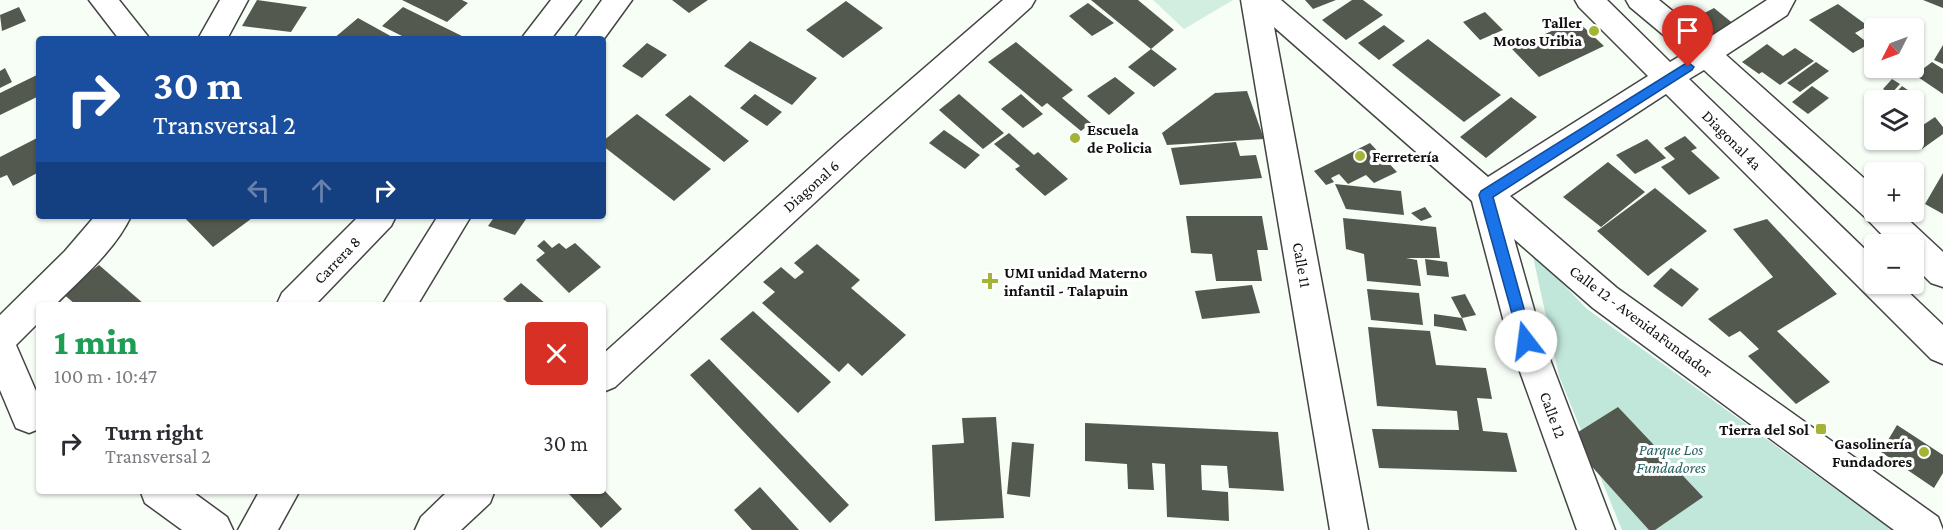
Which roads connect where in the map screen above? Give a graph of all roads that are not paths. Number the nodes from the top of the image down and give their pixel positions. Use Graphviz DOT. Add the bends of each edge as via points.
graph roads {
  1 [pos="104,0"];
  2 [pos="234,0"];
  3 [pos="567,0"];
  4 [pos="618,0"];
  5 [pos="1021,0"];
  6 [pos="1255,0"];
  7 [pos="1262,0"];
  8 [pos="1588,0"];
  9 [pos="1640,0"];
  10 [pos="1781,0"];
  11 [pos="134,36"];
  12 [pos="214,36"];
  13 [pos="537,36"];
  14 [pos="590,36"];
  15 [pos="1707,55"];
  16 [pos="1669,78"];
  17 [pos="1486,195"];
  18 [pos="1864,198"];
  19 [pos="112,219"];
  20 [pos="377,219"];
  21 [pos="453,219"];
  22 [pos="1889,222"];
  23 [pos="1864,270"];
  24 [pos="1943,273"];
  25 [pos="1888,294"];
  26 [pos="36,302"];
  27 [pos="36,302"];
  28 [pos="296,302"];
  29 [pos="401,302"];
  30 [pos="0,338"];
  31 [pos="1943,348"];
  32 [pos="0,349"];
  33 [pos="606,373"];
  34 [pos="17,406"];
  35 [pos="164,494"];
  36 [pos="280,494"];
  37 [pos="473,494"];
  38 [pos="214,530"];
  39 [pos="257,530"];
  40 [pos="434,530"];
  41 [pos="1349,530"];
  42 [pos="1596,530"];
  43 [pos="1925,530"];
  1 -- 11 [label="street"];
  2 -- 12 [label="street"];
  3 -- 13 [label="street"];
  4 -- 14 [label="street"];
  5 -- 33 [label="street, Diagonal 6"];
  6 -- 41 [label="street, Calle 11"];
  7 -- 17 [label="street, Calle 12 - AvenidaFundador"];
  8 -- 16 [label="street, Diagonal 4a"];
  9 -- 15 [label="street"];
  10 -- 15 [label="street" via="1777,8"];
  15 -- 16 [label="street"];
  15 -- 18 [label="street"];
  16 -- 17 [label="street"];
  16 -- 23 [label="street, Diagonal 4a"];
  17 -- 42 [label="street, Calle 12" via="1526,341"];
  17 -- 43 [label="street, Calle 12 - AvenidaFundador" via="1605,298"];
  19 -- 27 [label="street"];
  20 -- 28 [label="street, Carrera 8"];
  21 -- 29 [label="street"];
  22 -- 24 [label="street"];
  25 -- 31 [label="street, Diagonal 4a"];
  26 -- 30 [label="street"];
  32 -- 34 [label="street"];
  35 -- 38 [label="street"];
  36 -- 39 [label="street"];
  37 -- 40 [label="street"];
}
